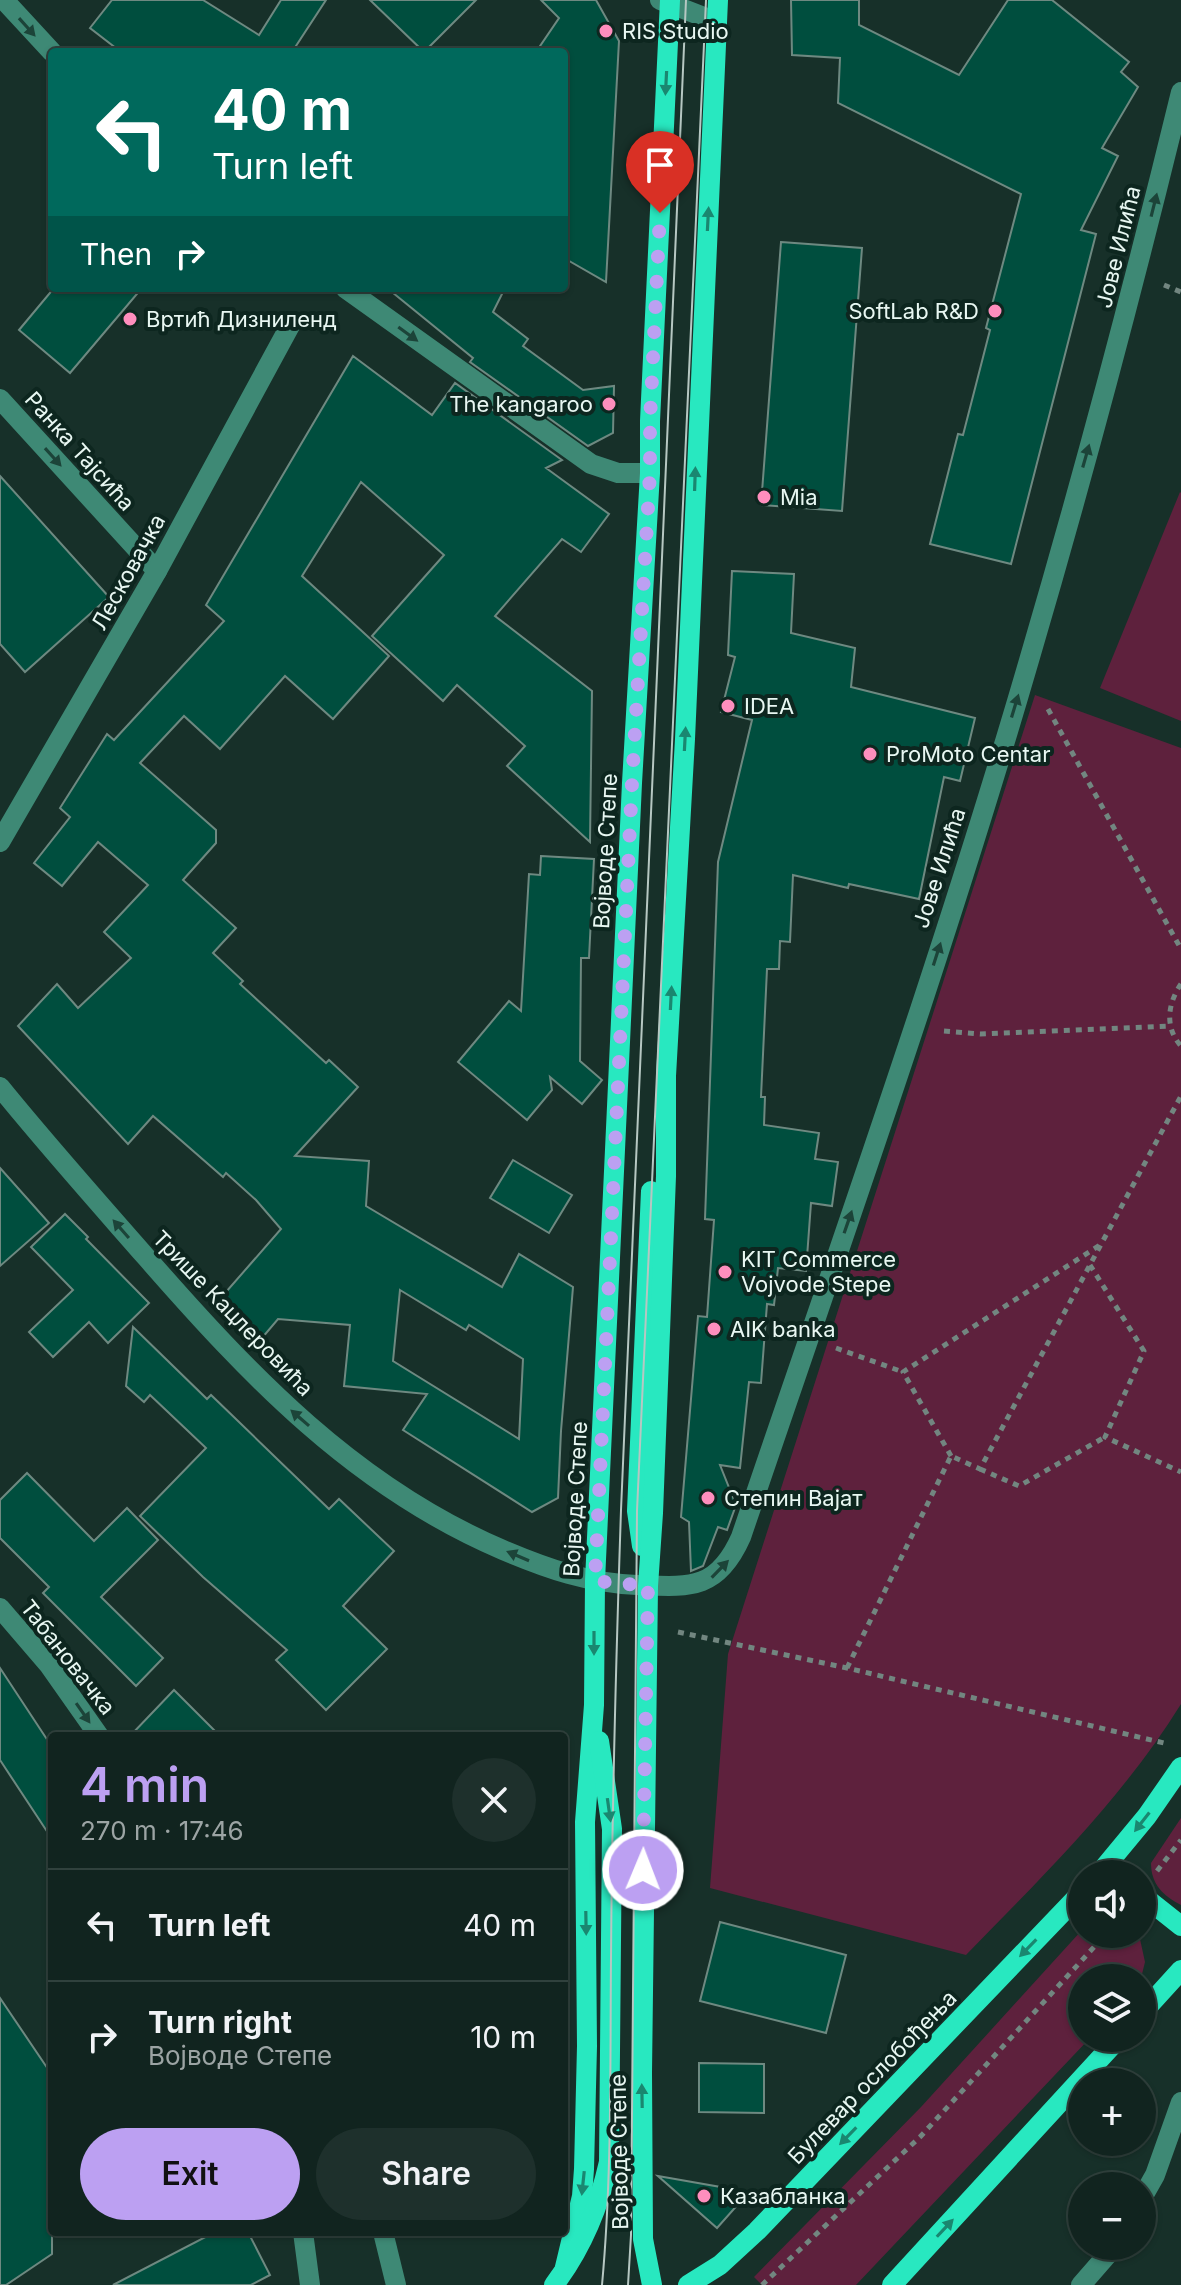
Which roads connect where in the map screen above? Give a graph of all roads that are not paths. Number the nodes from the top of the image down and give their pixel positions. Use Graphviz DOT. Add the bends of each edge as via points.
graph roads {
  1 [pos="4,0"];
  2 [pos="718,0"];
  3 [pos="667,2"];
  4 [pos="717,22"];
  5 [pos="48,48"];
  6 [pos="1181,92"];
  7 [pos="351,292"];
  8 [pos="292,322"];
  9 [pos="0,399"];
  10 [pos="650,473"];
  11 [pos="157,571"];
  12 [pos="0,842"];
  13 [pos="0,1087"];
  14 [pos="595,1581"];
  15 [pos="648,1586"];
  16 [pos="0,1608"];
  17 [pos="96,1732"];
  18 [pos="1181,1767"];
  19 [pos="1116,1860"];
  20 [pos="1156,1897"];
  21 [pos="1068,1907"];
  22 [pos="1181,1926"];
  23 [pos="1181,1970"];
  24 [pos="1156,1998"];
  25 [pos="1106,2052"];
  26 [pos="1181,2102"];
  27 [pos="1156,2172"];
  28 [pos="304,2236"];
  29 [pos="384,2236"];
  30 [pos="1104,2260"];
  31 [pos="1109,2260"];
  32 [pos="559,2276"];
  33 [pos="310,2285"];
  34 [pos="396,2285"];
  35 [pos="652,2285"];
  36 [pos="688,2285"];
  37 [pos="892,2285"];
  38 [pos="1081,2285"];
  39 [pos="1099,2285"];
  1 -- 5 [label="street, one-way"];
  2 -- 4 [label="main road, Војводе Степе"];
  3 -- 4 [label="street"];
  3 -- 10 [label="main road, Војводе Степе, one-way"];
  15 -- 4 [label="main road, Војводе Степе, one-way" via="666,1076"];
  15 -- 6 [label="street, Јове Илића, one-way" via="708,1580 733,1554 913,1028 1027,669 1137,274"];
  7 -- 10 [label="street, one-way" via="591,464 618,473"];
  8 -- 11 [label="street, Лесковачка"];
  9 -- 11 [label="street, Ранка Тајсића, one-way"];
  10 -- 14 [label="main road, Војводе Степе"];
  11 -- 12 [label="street, Лесковачка"];
  14 -- 13 [label="street, Трише Кацлеровића, one-way" via="556,1572 431,1514 316,1432 208,1327"];
  14 -- 15 [label="street, Трише Кацлеровића"];
  14 -- 32 [label="main road, Војводе Степе, one-way" via="594,1705 612,1829 609,2162 590,2226"];
  35 -- 15 [label="main road, Војводе Степе, one-way" via="643,2239 642,2073"];
  16 -- 17 [label="street, Табановачка, one-way"];
  18 -- 19 [label="main road, one-way"];
  20 -- 22 [label="main road"];
  21 -- 36 [label="main road, Булевар ослобођења, one-way" via="757,2231"];
  23 -- 24 [label="main road"];
  37 -- 25 [label="main road, one-way"];
  26 -- 27 [label="street"];
  28 -- 33 [label="street"];
  29 -- 34 [label="street"];
  30 -- 38 [label="street"];
  31 -- 39 [label="street"];
}
